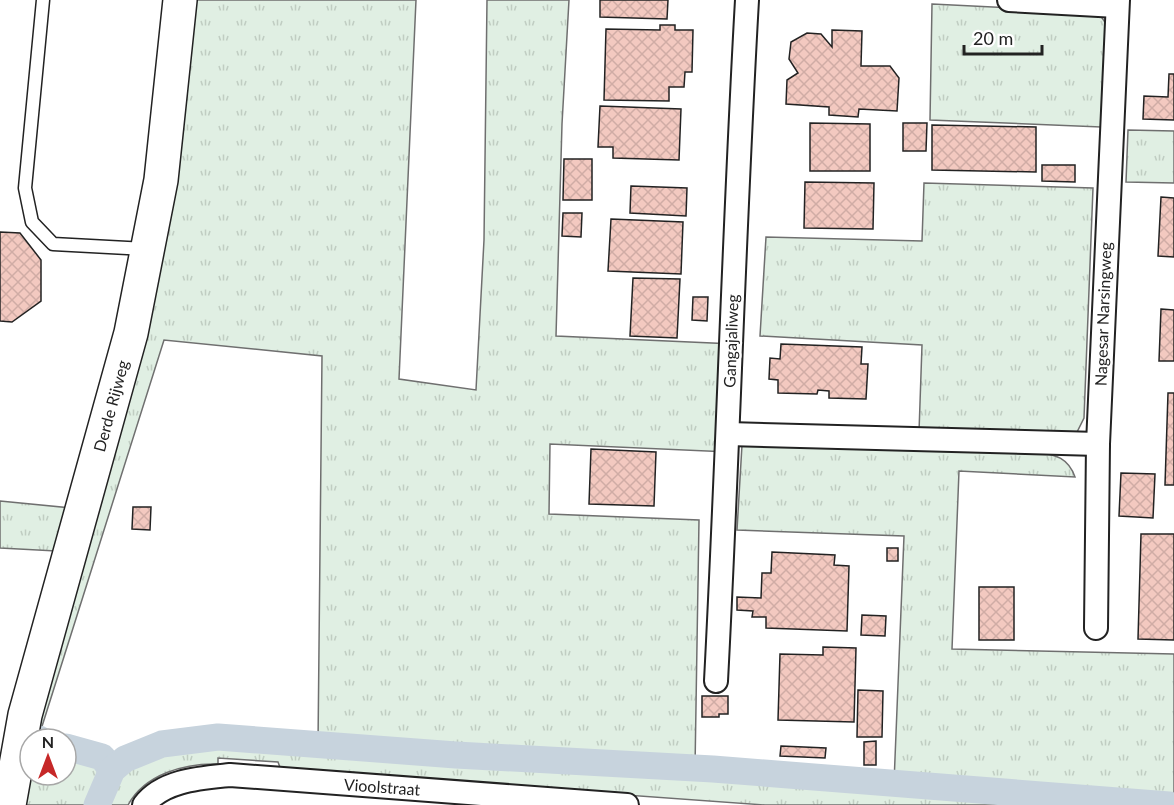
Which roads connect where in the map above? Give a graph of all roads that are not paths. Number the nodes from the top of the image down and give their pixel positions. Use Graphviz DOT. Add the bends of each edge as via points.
graph roads {
  1 [pos="43,0"];
  2 [pos="180,0"];
  3 [pos="747,0"];
  4 [pos="1009,0"];
  5 [pos="1117,3"];
  6 [pos="147,249"];
  7 [pos="728,434"];
  8 [pos="1098,444"];
  9 [pos="1096,628"];
  10 [pos="716,681"];
  11 [pos="9,805"];
  12 [pos="144,805"];
  13 [pos="627,805"];
  1 -- 6 [label="lane" via="25,188 32,222 53,244"];
  2 -- 6 [label="street, Derde Rijweg" via="161,180"];
  3 -- 7 [label="street, Gangajaliweg"];
  4 -- 5 [label="street"];
  5 -- 8 [label="street, Nagesar Narsingweg"];
  6 -- 11 [label="street, Derde Rijweg" via="131,333 25,715"];
  7 -- 8 [label="street"];
  7 -- 10 [label="street, Gangajaliweg"];
  8 -- 9 [label="street, Nagesar Narsingweg"];
  12 -- 13 [label="street, Vioolstraat" via="149,798 186,780 230,776"];
}
